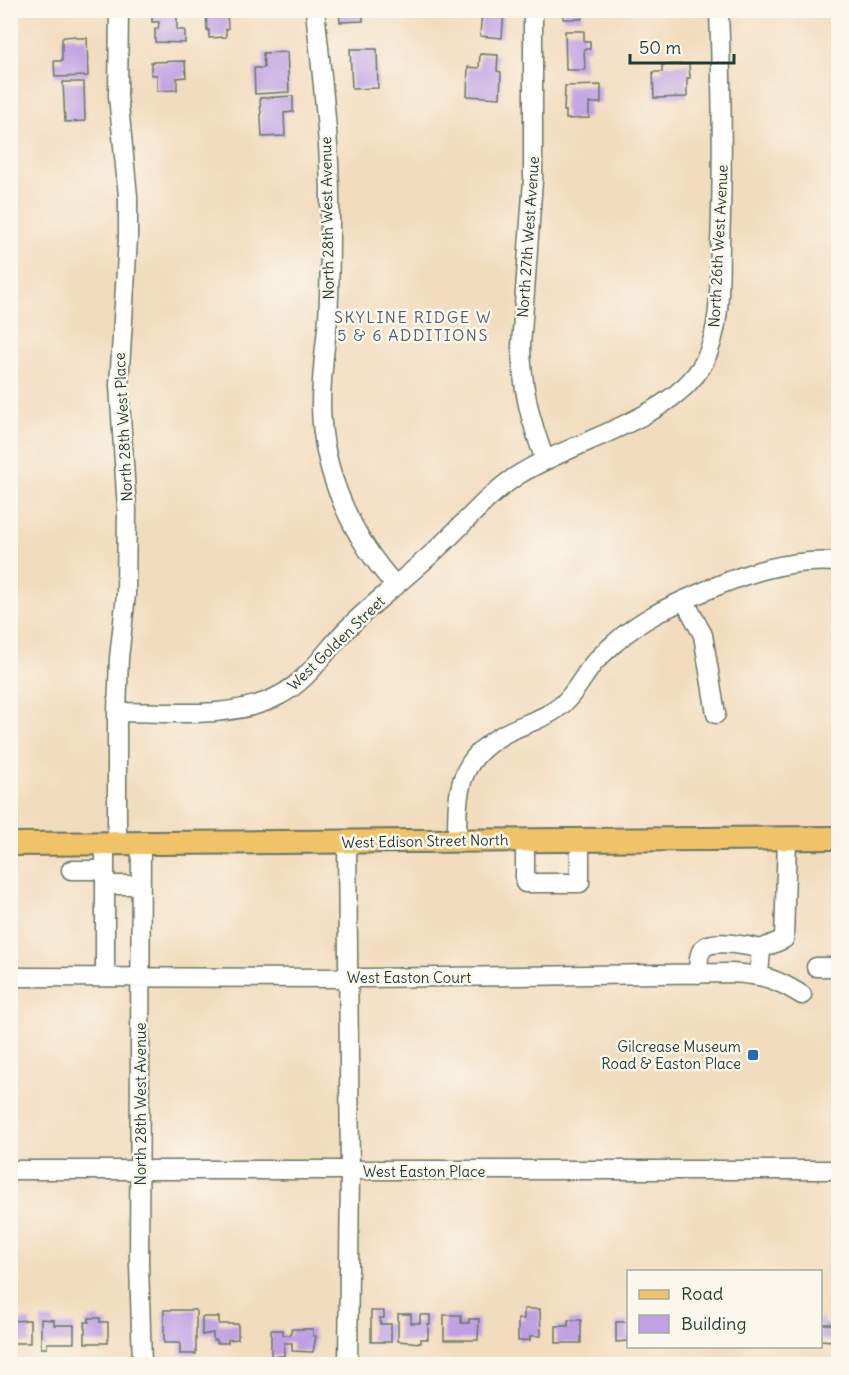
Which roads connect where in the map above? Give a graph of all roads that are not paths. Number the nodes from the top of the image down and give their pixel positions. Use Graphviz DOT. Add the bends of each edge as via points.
graph roads {
  1 [pos="119,10"];
  2 [pos="315,10"];
  3 [pos="533,10"];
  4 [pos="719,10"];
  5 [pos="545,460"];
  6 [pos="838,562"];
  7 [pos="396,586"];
  8 [pos="684,600"];
  9 [pos="117,712"];
  10 [pos="716,714"];
  11 [pos="787,838"];
  12 [pos="838,838"];
  13 [pos="580,839"];
  14 [pos="525,840"];
  15 [pos="457,841"];
  16 [pos="347,842"];
  17 [pos="111,843"];
  18 [pos="141,843"];
  19 [pos="10,844"];
  20 [pos="71,870"];
  21 [pos="105,878"];
  22 [pos="141,885"];
  23 [pos="761,949"];
  24 [pos="816,967"];
  25 [pos="838,967"];
  26 [pos="698,974"];
  27 [pos="759,975"];
  28 [pos="105,976"];
  29 [pos="141,976"];
  30 [pos="10,977"];
  31 [pos="349,977"];
  32 [pos="802,995"];
  33 [pos="140,1169"];
  34 [pos="10,1170"];
  35 [pos="838,1170"];
  36 [pos="350,1171"];
  37 [pos="142,1365"];
  38 [pos="348,1365"];
  1 -- 9 [label="street, North 28th West Place" via="118,96 128,238 118,385 127,538"];
  2 -- 7 [label="street, North 28th West Avenue" via="331,212 321,398 325,448 342,503 355,529 380,569"];
  3 -- 5 [label="street, North 27th West Avenue" via="533,180 520,346 525,401"];
  4 -- 5 [label="street, North 26th West Avenue" via="722,181 718,295 712,340 704,361 682,390 647,414"];
  5 -- 7 [label="street, West Golden Street" via="496,492"];
  6 -- 8 [label="street" via="819,560 761,569"];
  7 -- 9 [label="street, West Golden Street" via="353,622 310,673 280,696 244,710"];
  8 -- 10 [label="street" via="702,635"];
  8 -- 15 [label="street" via="655,613 616,641 552,713 506,733 477,755 460,783"];
  9 -- 17 [label="street, North 28th West Place"];
  11 -- 12 [label="main road, West Edison Street North"];
  11 -- 13 [label="main road, West Edison Street North"];
  11 -- 23 [label="street" via="784,939"];
  13 -- 14 [label="main road, West Edison Street North"];
  13 -- 14 [label="street" via="580,883 525,883"];
  14 -- 15 [label="main road, West Edison Street North"];
  15 -- 16 [label="main road, West Edison Street North"];
  16 -- 18 [label="main road, West Edison Street North"];
  16 -- 31 [label="street"];
  17 -- 18 [label="main road, West Edison Street North"];
  17 -- 19 [label="main road, West Edison Street North"];
  17 -- 21 [label="street, North 28th West Place"];
  18 -- 22 [label="street, North 28th West Avenue"];
  20 -- 21 [label="street"];
  21 -- 22 [label="street"];
  21 -- 28 [label="street, North 28th West Place"];
  22 -- 29 [label="street, North 28th West Avenue"];
  23 -- 26 [label="street" via="746,945 705,946 699,954"];
  23 -- 27 [label="street"];
  24 -- 25 [label="street"];
  26 -- 27 [label="street, West Easton Court"];
  26 -- 31 [label="street, West Easton Court"];
  27 -- 32 [label="street, West Easton Court" via="775,979"];
  28 -- 29 [label="street, West Easton Court"];
  28 -- 30 [label="street, West Easton Court"];
  29 -- 31 [label="street, West Easton Court"];
  29 -- 33 [label="street, North 28th West Avenue"];
  31 -- 36 [label="street"];
  33 -- 34 [label="street, West Easton Place"];
  33 -- 36 [label="street, West Easton Place"];
  33 -- 37 [label="street, North 28th West Avenue"];
  35 -- 36 [label="street, West Easton Place"];
  36 -- 38 [label="street"];
}
